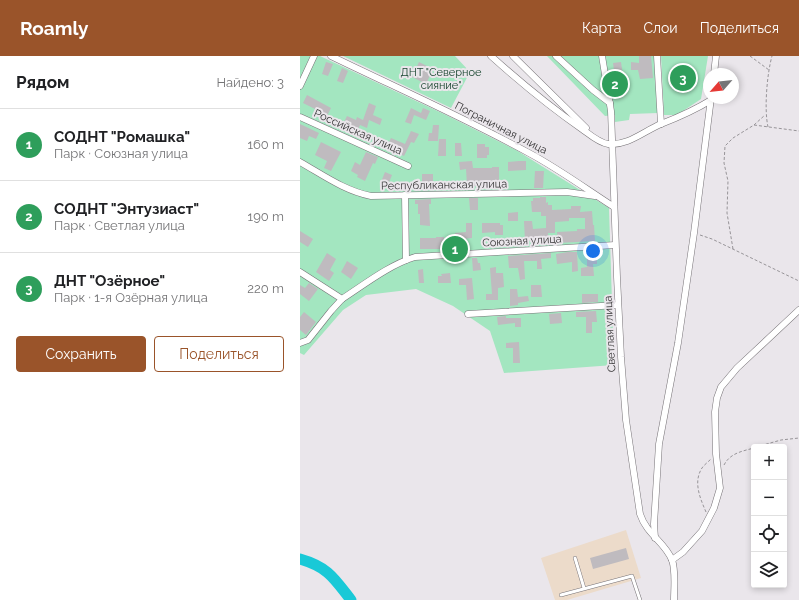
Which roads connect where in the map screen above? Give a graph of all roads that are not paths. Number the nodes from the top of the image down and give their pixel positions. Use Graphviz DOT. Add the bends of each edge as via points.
graph roads {
  1 [pos="314,56"];
  2 [pos="331,56"];
  3 [pos="492,56"];
  4 [pos="513,56"];
  5 [pos="556,56"];
  6 [pos="602,56"];
  7 [pos="657,56"];
  8 [pos="716,56"];
  9 [pos="715,68"];
  10 [pos="300,86"];
  11 [pos="610,103"];
  12 [pos="703,104"];
  13 [pos="710,104"];
  14 [pos="300,116"];
  15 [pos="661,124"];
  16 [pos="598,139"];
  17 [pos="612,144"];
  18 [pos="612,154"];
  19 [pos="300,162"];
  20 [pos="408,166"];
  21 [pos="405,195"];
  22 [pos="597,196"];
  23 [pos="614,206"];
  24 [pos="615,245"];
  25 [pos="406,260"];
  26 [pos="300,272"];
  27 [pos="342,299"];
  28 [pos="618,305"];
  29 [pos="799,310"];
  30 [pos="468,314"];
  31 [pos="300,343"];
  32 [pos="655,538"];
  33 [pos="575,558"];
  34 [pos="672,560"];
  35 [pos="584,588"];
  36 [pos="561,595"];
  37 [pos="640,600"];
  38 [pos="674,600"];
  1 -- 10 [label="street"];
  2 -- 22 [label="street, Пограничная улица" via="529,153"];
  3 -- 16 [label="street" via="568,120"];
  4 -- 16 [label="street"];
  5 -- 11 [label="street"];
  6 -- 11 [label="street, Светлая улица"];
  7 -- 15 [label="street"];
  8 -- 9 [label="street"];
  11 -- 17 [label="street, Светлая улица"];
  12 -- 15 [label="street"];
  13 -- 32 [label="street" via="678,343 659,444"];
  14 -- 20 [label="street, Российская улица"];
  15 -- 17 [label="street" via="626,142"];
  16 -- 17 [label="street"];
  16 -- 18 [label="street"];
  17 -- 18 [label="street, Светлая улица"];
  18 -- 23 [label="street, Светлая улица"];
  19 -- 21 [label="street, Республиканская улица" via="360,194"];
  21 -- 22 [label="street, Республиканская улица" via="567,192"];
  21 -- 25 [label="street"];
  22 -- 23 [label="street, Пограничная улица"];
  23 -- 24 [label="street, Светлая улица"];
  24 -- 25 [label="street, Союзная улица" via="415,257"];
  24 -- 28 [label="street, Светлая улица"];
  25 -- 27 [label="street, Союзная улица"];
  26 -- 27 [label="street"];
  27 -- 31 [label="street, Союзная улица" via="308,340"];
  28 -- 30 [label="street"];
  28 -- 32 [label="street, Светлая улица" via="626,420 639,505 643,523"];
  29 -- 34 [label="street" via="737,368 721,387 715,412 720,488 709,520 702,531"];
  32 -- 34 [label="street, Светлая улица"];
  33 -- 35 [label="lane"];
  34 -- 38 [label="street"];
  35 -- 36 [label="lane"];
  35 -- 37 [label="lane" via="632,576"];
}
